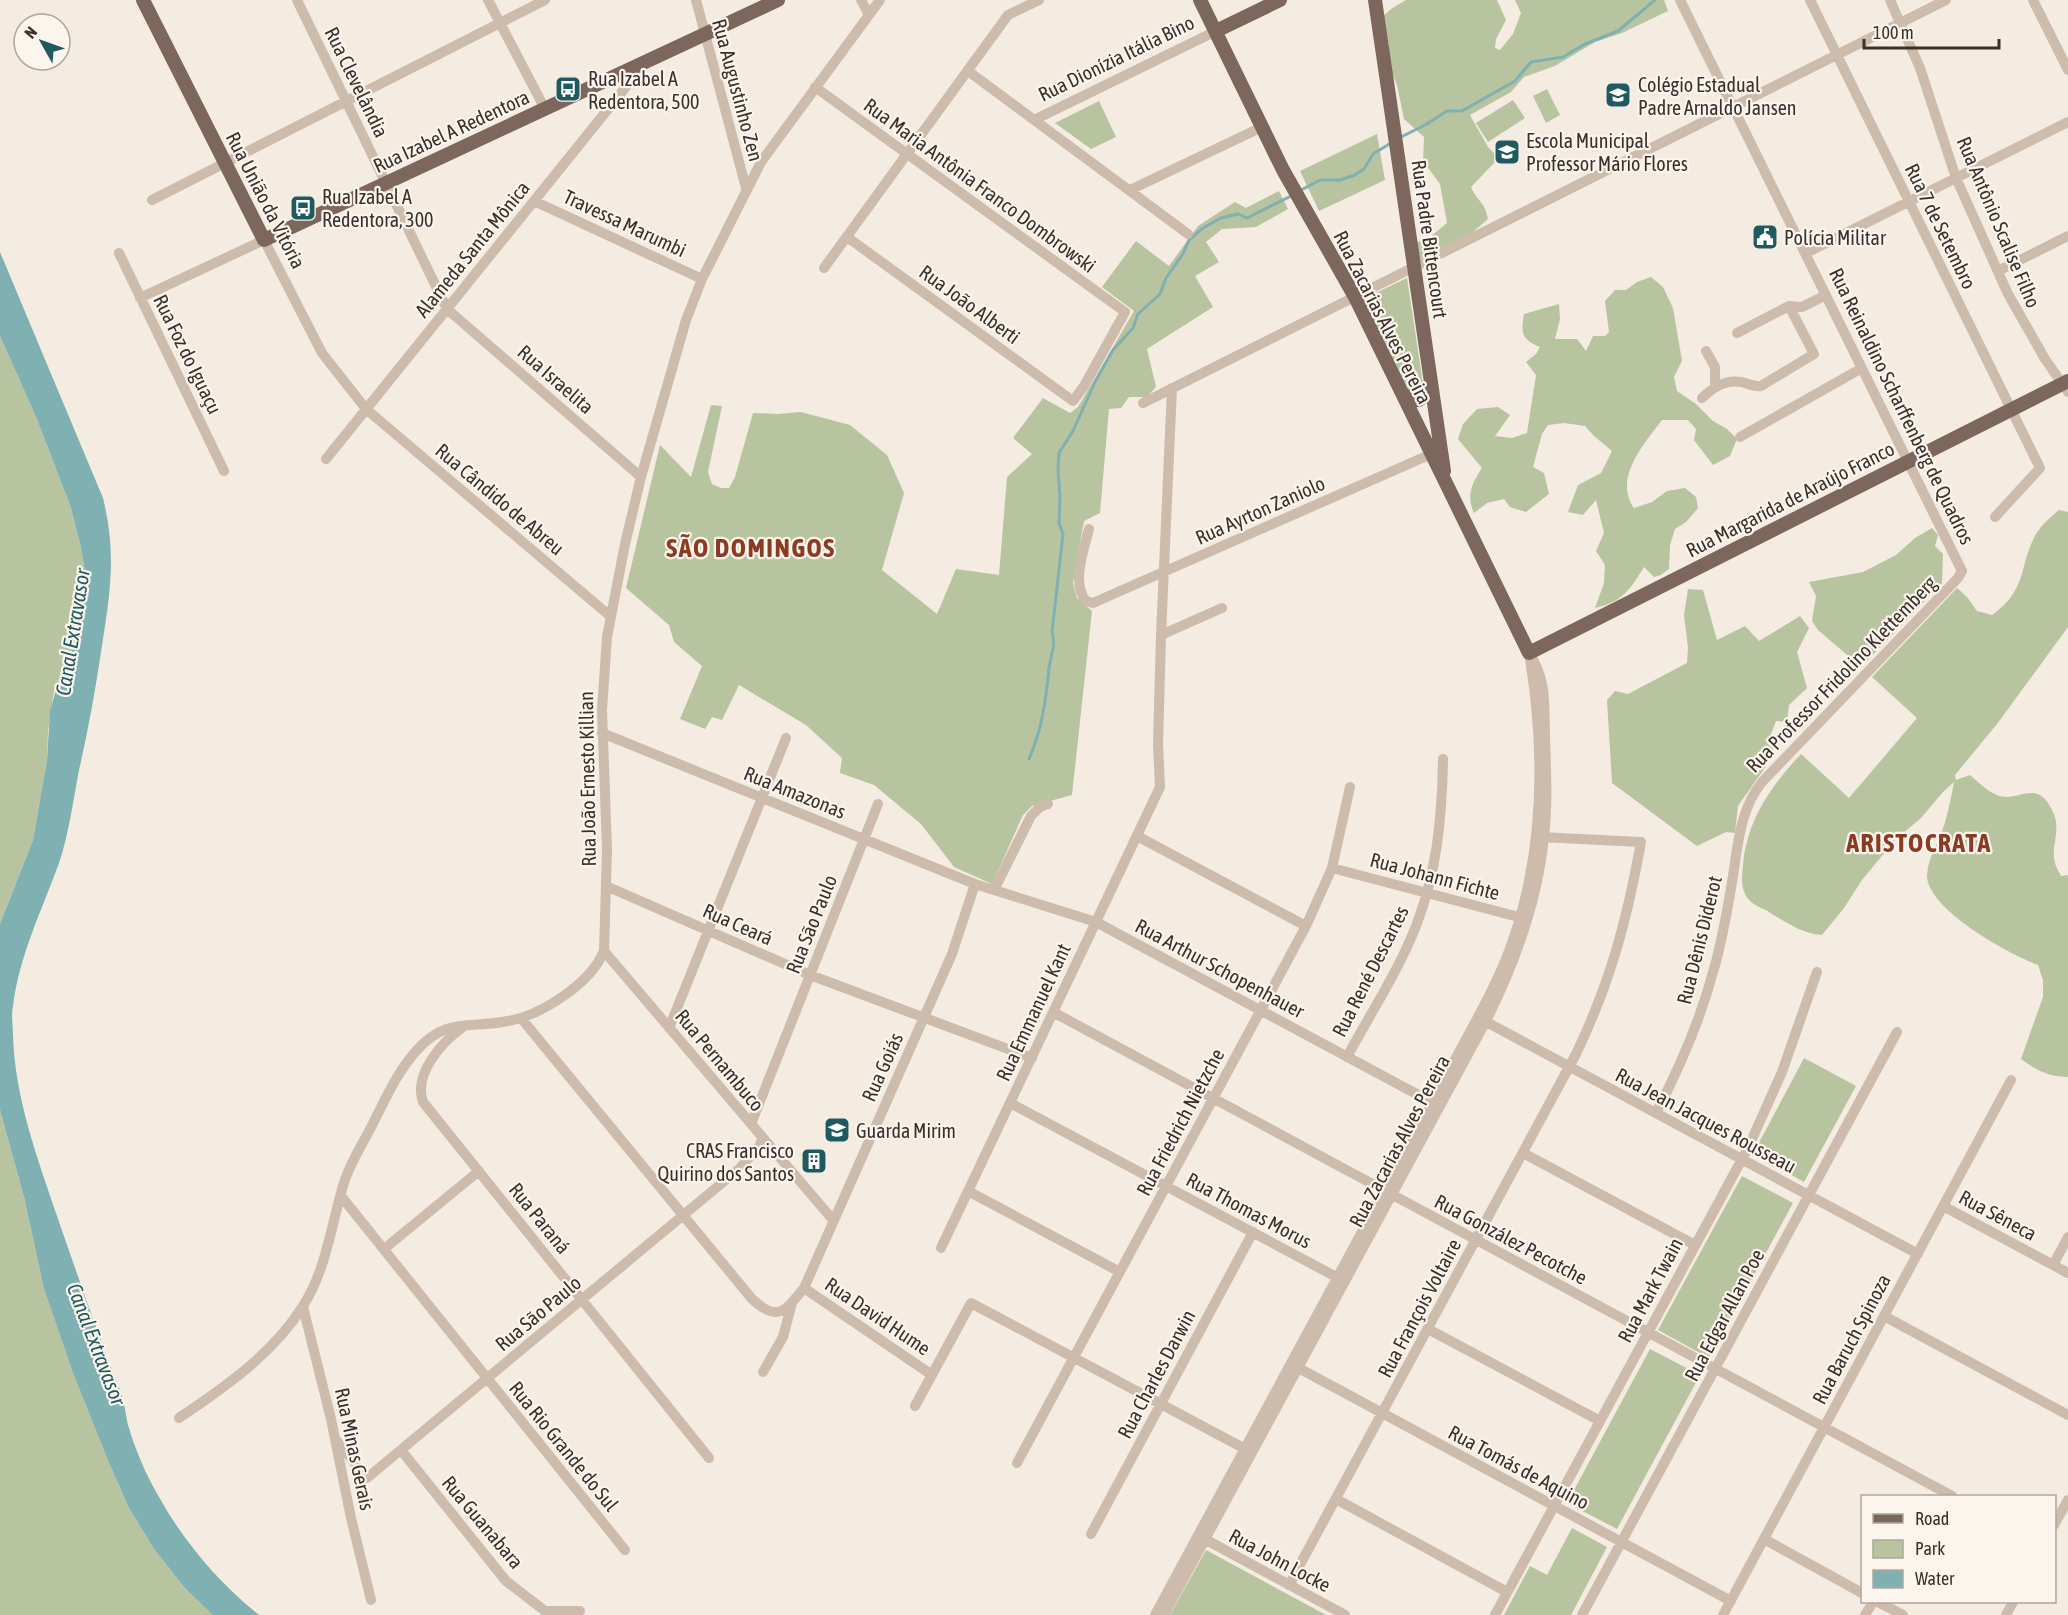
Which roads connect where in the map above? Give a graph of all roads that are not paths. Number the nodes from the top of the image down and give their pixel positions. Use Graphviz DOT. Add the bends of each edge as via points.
graph roads {
  1 [pos="143,0"];
  2 [pos="297,0"];
  3 [pos="488,0"];
  4 [pos="545,0"];
  5 [pos="696,0"];
  6 [pos="778,0"];
  7 [pos="861,0"];
  8 [pos="880,0"];
  9 [pos="1039,0"];
  10 [pos="1200,0"];
  11 [pos="1280,0"];
  12 [pos="1375,0"];
  13 [pos="1680,0"];
  14 [pos="1810,0"];
  15 [pos="1890,0"];
  16 [pos="1946,0"];
  17 [pos="2033,0"];
  18 [pos="869,15"];
  19 [pos="500,23"];
  20 [pos="1900,23"];
  21 [pos="1216,32"];
  22 [pos="705,34"];
  23 [pos="1837,55"];
  24 [pos="647,61"];
  25 [pos="2068,70"];
  26 [pos="968,71"];
  27 [pos="815,87"];
  28 [pos="346,101"];
  29 [pos="1733,107"];
  30 [pos="545,109"];
  31 [pos="1034,120"];
  32 [pos="2068,122"];
  33 [pos="1262,127"];
  34 [pos="907,154"];
  35 [pos="225,163"];
  36 [pos="1956,178"];
  37 [pos="386,183"];
  38 [pos="746,188"];
  39 [pos="1130,190"];
  40 [pos="152,200"];
  41 [pos="534,201"];
  42 [pos="1909,202"];
  43 [pos="1188,234"];
  44 [pos="2068,236"];
  45 [pos="847,237"];
  46 [pos="264,240"];
  47 [pos="119,253"];
  48 [pos="1806,253"];
  49 [pos="1414,267"];
  50 [pos="824,268"];
  51 [pos="1998,271"];
  52 [pos="702,279"];
  53 [pos="1826,295"];
  54 [pos="1355,297"];
  55 [pos="140,298"];
  56 [pos="1789,306"];
  57 [pos="447,309"];
  58 [pos="1737,333"];
  59 [pos="1706,351"];
  60 [pos="1862,368"];
  61 [pos="1431,385"];
  62 [pos="1715,386"];
  63 [pos="2066,386"];
  64 [pos="1172,388"];
  65 [pos="1401,392"];
  66 [pos="1702,398"];
  67 [pos="1073,401"];
  68 [pos="1143,403"];
  69 [pos="1435,408"];
  70 [pos="366,409"];
  71 [pos="2012,409"];
  72 [pos="1412,415"];
  73 [pos="1740,437"];
  74 [pos="1436,452"];
  75 [pos="327,459"];
  76 [pos="1909,461"];
  77 [pos="224,471"];
  78 [pos="641,477"];
  79 [pos="1446,485"];
  80 [pos="1995,517"];
  81 [pos="1089,529"];
  82 [pos="1962,571"];
  83 [pos="1164,572"];
  84 [pos="1221,608"];
  85 [pos="610,616"];
  86 [pos="1161,635"];
  87 [pos="1529,652"];
  88 [pos="602,733"];
  89 [pos="786,738"];
  90 [pos="1443,759"];
  91 [pos="1350,787"];
  92 [pos="762,797"];
  93 [pos="1748,803"];
  94 [pos="878,804"];
  95 [pos="1048,804"];
  96 [pos="1137,836"];
  97 [pos="1540,837"];
  98 [pos="864,839"];
  99 [pos="1332,868"];
  100 [pos="975,884"];
  101 [pos="606,886"];
  102 [pos="994,890"];
  103 [pos="1427,893"];
  104 [pos="1524,919"];
  105 [pos="1096,922"];
  106 [pos="1306,926"];
  107 [pos="708,930"];
  108 [pos="604,951"];
  109 [pos="1817,972"];
  110 [pos="810,975"];
  111 [pos="1261,1010"];
  112 [pos="1053,1012"];
  113 [pos="924,1017"];
  114 [pos="521,1018"];
  115 [pos="1482,1019"];
  116 [pos="466,1025"];
  117 [pos="669,1028"];
  118 [pos="1897,1032"];
  119 [pos="1347,1057"];
  120 [pos="1032,1058"];
  121 [pos="1569,1066"];
  122 [pos="2011,1080"];
  123 [pos="1213,1099"];
  124 [pos="1010,1103"];
  125 [pos="1436,1104"];
  126 [pos="1656,1113"];
  127 [pos="751,1124"];
  128 [pos="762,1137"];
  129 [pos="1523,1153"];
  130 [pos="1742,1159"];
  131 [pos="478,1171"];
  132 [pos="1166,1186"];
  133 [pos="968,1191"];
  134 [pos="1388,1193"];
  135 [pos="1809,1195"];
  136 [pos="340,1196"];
  137 [pos="1943,1206"];
  138 [pos="683,1215"];
  139 [pos="833,1220"];
  140 [pos="1253,1232"];
  141 [pos="2068,1237"];
  142 [pos="1476,1240"];
  143 [pos="1695,1245"];
  144 [pos="941,1248"];
  145 [pos="384,1249"];
  146 [pos="1918,1254"];
  147 [pos="2053,1265"];
  148 [pos="1120,1272"];
  149 [pos="2068,1273"];
  150 [pos="1341,1279"];
  151 [pos="804,1288"];
  152 [pos="582,1300"];
  153 [pos="792,1303"];
  154 [pos="303,1307"];
  155 [pos="1884,1316"];
  156 [pos="1428,1329"];
  157 [pos="1647,1333"];
  158 [pos="1074,1357"];
  159 [pos="1294,1366"];
  160 [pos="1715,1369"];
  161 [pos="763,1372"];
  162 [pos="932,1375"];
  163 [pos="487,1378"];
  164 [pos="1161,1404"];
  165 [pos="915,1406"];
  166 [pos="1382,1413"];
  167 [pos="2068,1415"];
  168 [pos="179,1418"];
  169 [pos="1600,1421"];
  170 [pos="1824,1428"];
  171 [pos="336,1440"];
  172 [pos="401,1450"];
  173 [pos="1248,1451"];
  174 [pos="709,1458"];
  175 [pos="1017,1463"];
  176 [pos="1948,1495"];
  177 [pos="1336,1499"];
  178 [pos="2068,1500"];
  179 [pos="1554,1506"];
  180 [pos="2056,1523"];
  181 [pos="1091,1534"];
  182 [pos="1201,1538"];
  183 [pos="1764,1539"];
  184 [pos="1622,1542"];
  185 [pos="624,1550"];
  186 [pos="1290,1585"];
  187 [pos="1507,1592"];
  188 [pos="1861,1592"];
  189 [pos="372,1600"];
  190 [pos="1731,1601"];
  191 [pos="1880,1603"];
  192 [pos="579,1611"];
  193 [pos="1155,1615"];
  194 [pos="1164,1615"];
  195 [pos="1345,1615"];
  196 [pos="1494,1615"];
  197 [pos="1582,1615"];
  198 [pos="1723,1615"];
  199 [pos="1903,1615"];
  1 -- 35 [label="main road, Rua União da Vitória"];
  2 -- 28 [label="street, Rua Clevelândia"];
  3 -- 19 [label="street"];
  4 -- 19 [label="street"];
  5 -- 22 [label="street, Rua Augustinho Zen"];
  6 -- 22 [label="main road, Rua Izabel A Redentora"];
  7 -- 18 [label="street"];
  8 -- 18 [label="street, Rua João Ernesto Killian"];
  9 -- 26 [label="street" via="1008,15"];
  10 -- 21 [label="main road, Rua Zacarias Alves Pereira"];
  11 -- 21 [label="main road, Rua Dionízia Itália Bino"];
  12 -- 49 [label="main road, Rua Padre Bittencourt"];
  13 -- 29 [label="street, Rua Reinaldino Scharffenberg de Quadros"];
  14 -- 23 [label="street, Rua 7 de Setembro"];
  15 -- 20 [label="street, Rua Antônio Scalise Filho"];
  16 -- 20 [label="street"];
  17 -- 25 [label="street"];
  18 -- 27 [label="street, Rua João Ernesto Killian"];
  19 -- 28 [label="street"];
  19 -- 30 [label="street"];
  20 -- 23 [label="street"];
  20 -- 36 [label="street, Rua Antônio Scalise Filho" via="1927,87"];
  21 -- 31 [label="street, Rua Dionízia Itália Bino"];
  21 -- 33 [label="main road, Rua Zacarias Alves Pereira"];
  22 -- 24 [label="main road, Rua Izabel A Redentora"];
  22 -- 38 [label="street, Rua Augustinho Zen"];
  23 -- 29 [label="street"];
  23 -- 42 [label="street, Rua 7 de Setembro"];
  24 -- 30 [label="main road, Rua Izabel A Redentora"];
  24 -- 41 [label="street, Alameda Santa Mônica"];
  26 -- 31 [label="street"];
  26 -- 34 [label="street"];
  27 -- 34 [label="street, Rua Maria Antônia Franco Dombrowski"];
  27 -- 38 [label="street, Rua João Ernesto Killian"];
  28 -- 35 [label="street"];
  28 -- 37 [label="street, Rua Clevelândia"];
  29 -- 48 [label="street, Rua Reinaldino Scharffenberg de Quadros"];
  29 -- 49 [label="street"];
  30 -- 37 [label="main road, Rua Izabel A Redentora"];
  31 -- 39 [label="street"];
  32 -- 36 [label="street"];
  33 -- 39 [label="street"];
  33 -- 54 [label="main road, Rua Zacarias Alves Pereira"];
  34 -- 45 [label="street"];
  34 -- 67 [label="street, Rua Maria Antônia Franco Dombrowski" via="1125,312"];
  35 -- 40 [label="street"];
  35 -- 46 [label="main road, Rua União da Vitória"];
  36 -- 42 [label="street"];
  36 -- 51 [label="street, Rua Antônio Scalise Filho"];
  37 -- 46 [label="main road, Rua Izabel A Redentora"];
  37 -- 57 [label="street, Rua Clevelândia"];
  38 -- 52 [label="street, Rua João Ernesto Killian"];
  39 -- 43 [label="street"];
  41 -- 52 [label="street, Travessa Marumbi"];
  41 -- 57 [label="street, Alameda Santa Mônica"];
  42 -- 48 [label="street"];
  42 -- 71 [label="street, Rua 7 de Setembro"];
  44 -- 51 [label="street"];
  45 -- 50 [label="street"];
  45 -- 67 [label="street, Rua João Alberti"];
  46 -- 55 [label="street, Rua Izabel A Redentora"];
  46 -- 70 [label="street, Rua União da Vitória" via="322,353"];
  47 -- 55 [label="street, Rua Foz do Iguaçu"];
  48 -- 53 [label="street, Rua Reinaldino Scharffenberg de Quadros"];
  49 -- 54 [label="street"];
  49 -- 61 [label="main road, Rua Padre Bittencourt"];
  51 -- 63 [label="street, Rua Antônio Scalise Filho" via="2022,321"];
  52 -- 78 [label="street, Rua João Ernesto Killian" via="686,320"];
  53 -- 56 [label="street" via="1802,307"];
  53 -- 60 [label="street, Rua Reinaldino Scharffenberg de Quadros"];
  54 -- 64 [label="street"];
  54 -- 65 [label="main road, Rua Zacarias Alves Pereira"];
  55 -- 77 [label="street, Rua Foz do Iguaçu"];
  56 -- 58 [label="street"];
  56 -- 62 [label="street" via="1814,354 1761,386 1736,381"];
  57 -- 70 [label="street, Alameda Santa Mônica"];
  57 -- 78 [label="street, Rua Israelita"];
  59 -- 62 [label="street" via="1715,367"];
  60 -- 73 [label="street"];
  60 -- 76 [label="street, Rua Reinaldino Scharffenberg de Quadros"];
  61 -- 65 [label="main road" via="1419,400 1411,400"];
  61 -- 69 [label="main road, Rua Padre Bittencourt"];
  62 -- 66 [label="street"];
  63 -- 71 [label="main road, Rua Margarida de Araújo Franco"];
  64 -- 68 [label="street"];
  64 -- 83 [label="street"];
  65 -- 72 [label="main road, Rua Zacarias Alves Pereira"];
  69 -- 72 [label="main road" via="1421,405"];
  69 -- 74 [label="main road, Rua Padre Bittencourt"];
  70 -- 75 [label="street, Alameda Santa Mônica"];
  70 -- 85 [label="street, Rua Cândido de Abreu"];
  71 -- 76 [label="main road, Rua Margarida de Araújo Franco"];
  71 -- 80 [label="street, Rua 7 de Setembro" via="2040,468"];
  72 -- 74 [label="main road, Rua Zacarias Alves Pereira"];
  74 -- 79 [label="main road, Rua Padre Bittencourt"];
  74 -- 83 [label="street, Rua Ayrton Zaniolo"];
  76 -- 82 [label="street, Rua Reinaldino Scharffenberg de Quadros"];
  76 -- 87 [label="main road, Rua Margarida de Araújo Franco"];
  78 -- 85 [label="street, Rua João Ernesto Killian"];
  79 -- 87 [label="main road, Rua Zacarias Alves Pereira"];
  81 -- 83 [label="street, Rua Ayrton Zaniolo" via="1080,588 1086,601 1093,603"];
  82 -- 93 [label="street, Rua Professor Fridolino Klettemberg" via="1762,782"];
  83 -- 86 [label="street"];
  84 -- 86 [label="street"];
  85 -- 88 [label="street, Rua João Ernesto Killian"];
  86 -- 96 [label="street, Rua Emmanuel Kant" via="1160,780"];
  87 -- 97 [label="street, Rua Zacarias Alves Pereira" via="1535,694"];
  88 -- 92 [label="street, Rua Amazonas"];
  88 -- 101 [label="street, Rua João Ernesto Killian"];
  89 -- 92 [label="street"];
  90 -- 103 [label="street, Rua René Descartes" via="1440,835"];
  91 -- 99 [label="street, Rua Friedrich Nietzche"];
  92 -- 98 [label="street, Rua Amazonas"];
  92 -- 107 [label="street"];
  93 -- 126 [label="street, Rua Dênis Diderot" via="1714,972"];
  94 -- 98 [label="street, Rua São Paulo"];
  95 -- 102 [label="street" via="1031,816"];
  96 -- 105 [label="street, Rua Emmanuel Kant"];
  96 -- 106 [label="street"];
  97 -- 104 [label="street, Rua Zacarias Alves Pereira"];
  97 -- 121 [label="street, Rua François Voltaire" via="1641,842 1618,948 1592,1019"];
  98 -- 100 [label="street, Rua Amazonas"];
  98 -- 110 [label="street, Rua São Paulo"];
  99 -- 103 [label="street, Rua Johann Fichte"];
  99 -- 106 [label="street, Rua Friedrich Nietzche"];
  100 -- 102 [label="street, Rua Arthur Schopenhauer"];
  100 -- 113 [label="street, Rua Goiás" via="952,954"];
  101 -- 107 [label="street, Rua Ceará"];
  101 -- 108 [label="street, Rua João Ernesto Killian"];
  102 -- 105 [label="street, Rua Arthur Schopenhauer"];
  103 -- 104 [label="street, Rua Johann Fichte"];
  103 -- 119 [label="street, Rua René Descartes" via="1407,945"];
  104 -- 115 [label="street, Rua Zacarias Alves Pereira"];
  105 -- 111 [label="street, Rua Arthur Schopenhauer"];
  105 -- 112 [label="street, Rua Emmanuel Kant"];
  106 -- 111 [label="street, Rua Friedrich Nietzche"];
  107 -- 110 [label="street, Rua Ceará"];
  107 -- 117 [label="street"];
  108 -- 114 [label="street" via="594,969 577,985"];
  108 -- 117 [label="street, Rua Pernambuco"];
  109 -- 130 [label="street, Rua Mark Twain" via="1782,1072"];
  110 -- 113 [label="street, Rua Ceará"];
  110 -- 127 [label="street, Rua São Paulo"];
  111 -- 119 [label="street, Rua Arthur Schopenhauer"];
  111 -- 123 [label="street, Rua Friedrich Nietzche"];
  112 -- 120 [label="street, Rua Emmanuel Kant"];
  112 -- 123 [label="street, Rua González Pecotche"];
  113 -- 120 [label="street, Rua Ceará"];
  113 -- 139 [label="street, Rua Goiás"];
  114 -- 116 [label="street"];
  114 -- 138 [label="street"];
  115 -- 121 [label="street, Rua Jean Jacques Rousseau"];
  115 -- 125 [label="street, Rua Zacarias Alves Pereira"];
  116 -- 131 [label="street, Rua Paraná" via="436,1055 423,1079 421,1096"];
  116 -- 136 [label="street" via="450,1027 430,1037 404,1065"];
  117 -- 127 [label="street, Rua Pernambuco"];
  118 -- 135 [label="street, Rua Edgar Allan Poe"];
  119 -- 125 [label="street, Rua Arthur Schopenhauer"];
  120 -- 124 [label="street, Rua Emmanuel Kant"];
  121 -- 126 [label="street, Rua Jean Jacques Rousseau"];
  121 -- 129 [label="street, Rua François Voltaire"];
  122 -- 137 [label="street, Rua Baruch Spinoza"];
  123 -- 132 [label="street, Rua Friedrich Nietzche"];
  123 -- 134 [label="street, Rua González Pecotche"];
  124 -- 132 [label="street, Rua Thomas Morus"];
  124 -- 133 [label="street, Rua Emmanuel Kant"];
  125 -- 134 [label="street, Rua Zacarias Alves Pereira"];
  126 -- 130 [label="street, Rua Jean Jacques Rousseau"];
  127 -- 128 [label="street, Rua Pernambuco"];
  128 -- 138 [label="street, Rua São Paulo" via="748,1160"];
  128 -- 139 [label="street, Rua Pernambuco"];
  129 -- 142 [label="street, Rua François Voltaire"];
  129 -- 143 [label="street"];
  130 -- 135 [label="street, Rua Jean Jacques Rousseau"];
  130 -- 143 [label="street, Rua Mark Twain"];
  131 -- 145 [label="street"];
  131 -- 152 [label="street, Rua Paraná"];
  132 -- 140 [label="street, Rua Thomas Morus"];
  132 -- 148 [label="street, Rua Friedrich Nietzche"];
  133 -- 144 [label="street, Rua Emmanuel Kant"];
  133 -- 148 [label="street"];
  134 -- 142 [label="street, Rua González Pecotche"];
  134 -- 150 [label="street, Rua Zacarias Alves Pereira"];
  135 -- 146 [label="street, Rua Jean Jacques Rousseau"];
  135 -- 160 [label="street, Rua Edgar Allan Poe"];
  136 -- 145 [label="street, Rua Rio Grande do Sul"];
  136 -- 154 [label="street" via="324,1259"];
  137 -- 146 [label="street, Rua Baruch Spinoza"];
  137 -- 147 [label="street, Rua Sêneca"];
  138 -- 152 [label="street, Rua São Paulo"];
  138 -- 153 [label="street, Rua Goiás" via="752,1299 770,1313"];
  139 -- 151 [label="street, Rua Goiás"];
  140 -- 150 [label="street, Rua Thomas Morus"];
  140 -- 164 [label="street, Rua Charles Darwin"];
  141 -- 147 [label="street"];
  142 -- 156 [label="street, Rua François Voltaire"];
  142 -- 157 [label="street, Rua González Pecotche"];
  143 -- 157 [label="street, Rua Mark Twain"];
  145 -- 163 [label="street, Rua Rio Grande do Sul"];
  146 -- 155 [label="street, Rua Baruch Spinoza"];
  147 -- 149 [label="street, Rua Sêneca"];
  148 -- 158 [label="street, Rua Friedrich Nietzche"];
  150 -- 159 [label="street, Rua Zacarias Alves Pereira"];
  151 -- 153 [label="street, Rua Goiás"];
  151 -- 162 [label="street, Rua David Hume"];
  152 -- 163 [label="street, Rua São Paulo"];
  152 -- 174 [label="street, Rua Paraná"];
  153 -- 161 [label="street" via="783,1337"];
  154 -- 168 [label="street" via="244,1372"];
  154 -- 171 [label="street, Rua Minas Gerais"];
  155 -- 167 [label="street"];
  155 -- 170 [label="street, Rua Baruch Spinoza"];
  156 -- 166 [label="street, Rua François Voltaire"];
  156 -- 169 [label="street"];
  157 -- 160 [label="street, Rua González Pecotche"];
  157 -- 169 [label="street, Rua Mark Twain"];
  158 -- 162 [label="street" via="971,1303"];
  158 -- 164 [label="street"];
  158 -- 175 [label="street, Rua Friedrich Nietzche"];
  159 -- 166 [label="street, Rua Tomás de Aquino"];
  159 -- 173 [label="street, Rua Zacarias Alves Pereira"];
  160 -- 170 [label="street, Rua González Pecotche"];
  160 -- 184 [label="street, Rua Edgar Allan Poe"];
  162 -- 165 [label="street"];
  163 -- 172 [label="street, Rua São Paulo"];
  163 -- 185 [label="street, Rua Rio Grande do Sul"];
  164 -- 173 [label="street"];
  164 -- 181 [label="street, Rua Charles Darwin"];
  166 -- 177 [label="street, Rua François Voltaire"];
  166 -- 179 [label="street, Rua Tomás de Aquino"];
  169 -- 179 [label="street, Rua Mark Twain"];
  170 -- 176 [label="street, Rua González Pecotche"];
  170 -- 183 [label="street, Rua Baruch Spinoza"];
  171 -- 172 [label="street, Rua São Paulo" via="367,1478"];
  171 -- 189 [label="street, Rua Minas Gerais"];
  172 -- 192 [label="street, Rua Guanabara" via="506,1581 544,1611"];
  173 -- 182 [label="street, Rua Zacarias Alves Pereira"];
  177 -- 186 [label="street, Rua François Voltaire"];
  177 -- 187 [label="street"];
  178 -- 180 [label="street"];
  179 -- 184 [label="street, Rua Tomás de Aquino"];
  179 -- 187 [label="street, Rua Mark Twain"];
  182 -- 186 [label="street, Rua John Locke"];
  182 -- 193 [label="street, Rua Zacarias Alves Pereira"];
  182 -- 194 [label="street, Rua Zacarias Alves Pereira"];
  183 -- 188 [label="street"];
  183 -- 190 [label="street, Rua Baruch Spinoza"];
  184 -- 190 [label="street, Rua Tomás de Aquino"];
  184 -- 197 [label="street, Rua Edgar Allan Poe"];
  186 -- 195 [label="street, Rua John Locke"];
  187 -- 196 [label="street, Rua Mark Twain"];
  190 -- 198 [label="street, Rua Baruch Spinoza"];
  191 -- 199 [label="street"];
}
